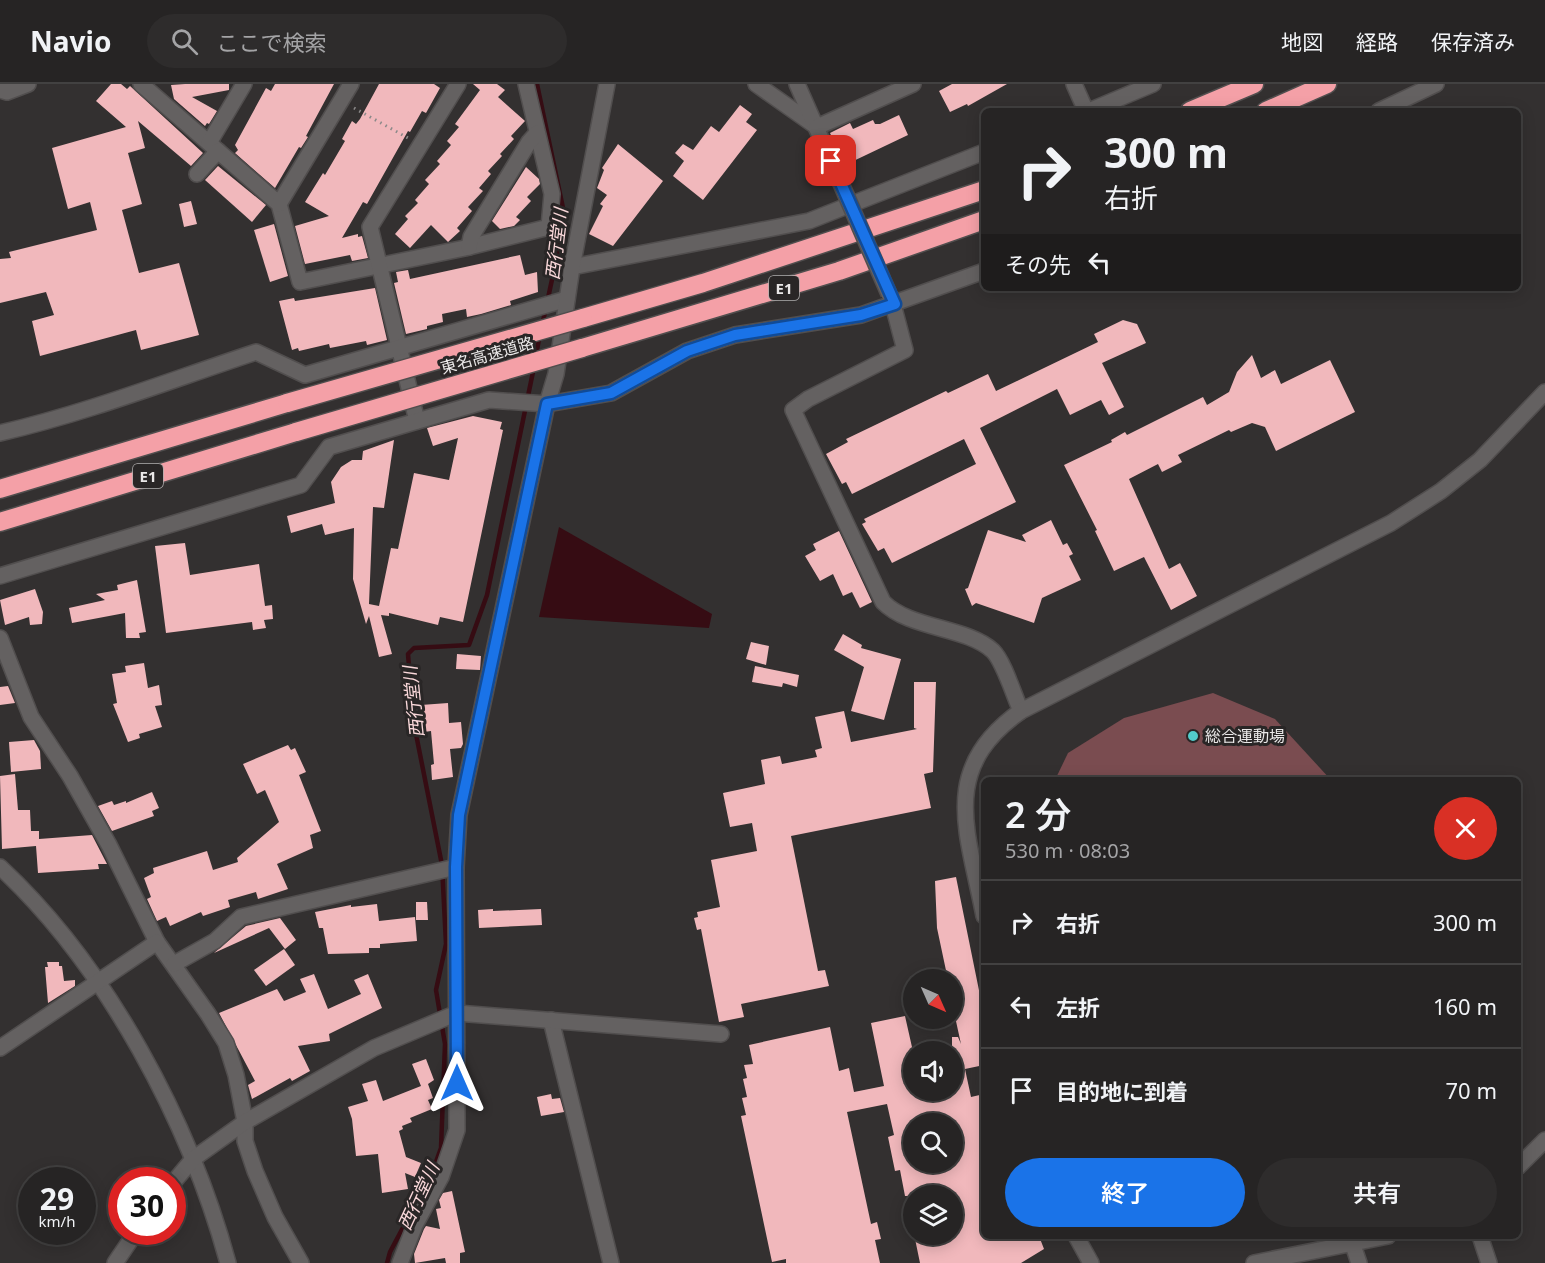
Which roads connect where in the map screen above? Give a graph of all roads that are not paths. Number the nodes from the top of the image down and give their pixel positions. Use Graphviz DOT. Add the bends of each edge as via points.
graph roads {
  1 [pos="28,84"];
  2 [pos="141,84"];
  3 [pos="244,84"];
  4 [pos="351,84"];
  5 [pos="458,84"];
  6 [pos="526,84"];
  7 [pos="607,84"];
  8 [pos="756,84"];
  9 [pos="797,84"];
  10 [pos="913,84"];
  11 [pos="1074,84"];
  12 [pos="1153,84"];
  13 [pos="1254,84"];
  14 [pos="1327,84"];
  15 [pos="1436,84"];
  16 [pos="0,90"];
  17 [pos="1086,108"];
  18 [pos="1095,108"];
  19 [pos="1197,108"];
  20 [pos="1273,108"];
  21 [pos="1385,108"];
  22 [pos="817,127"];
  23 [pos="537,133"];
  24 [pos="213,147"];
  25 [pos="981,153"];
  26 [pos="197,174"];
  27 [pos="981,191"];
  28 [pos="279,204"];
  29 [pos="981,221"];
  30 [pos="469,247"];
  31 [pos="380,264"];
  32 [pos="572,267"];
  33 [pos="981,272"];
  34 [pos="892,299"];
  35 [pos="561,301"];
  36 [pos="399,347"];
  37 [pos="1545,392"];
  38 [pos="534,402"];
  39 [pos="417,421"];
  40 [pos="0,433"];
  41 [pos="0,489"];
  42 [pos="0,522"];
  43 [pos="0,576"];
  44 [pos="0,638"];
  45 [pos="1021,711"];
  46 [pos="0,867"];
  47 [pos="447,870"];
  48 [pos="981,899"];
  49 [pos="157,942"];
  50 [pos="174,964"];
  51 [pos="97,983"];
  52 [pos="447,1017"];
  53 [pos="551,1020"];
  54 [pos="721,1034"];
  55 [pos="0,1048"];
  56 [pos="245,1122"];
  57 [pos="1545,1140"];
  58 [pos="193,1159"];
  59 [pos="1521,1164"];
  60 [pos="186,1167"];
  61 [pos="1078,1239"];
  62 [pos="1370,1239"];
  63 [pos="1481,1239"];
  64 [pos="1352,1242"];
  65 [pos="127,1245"];
  66 [pos="115,1263"];
  67 [pos="228,1263"];
  68 [pos="302,1263"];
  69 [pos="400,1263"];
  70 [pos="612,1263"];
  71 [pos="1091,1263"];
  72 [pos="1254,1263"];
  73 [pos="1359,1263"];
  74 [pos="1490,1263"];
  1 -- 16 [label="street" via="7,92"];
  2 -- 24 [label="street"];
  3 -- 24 [label="street"];
  4 -- 28 [label="street"];
  5 -- 31 [label="street" via="370,227"];
  6 -- 23 [label="street"];
  7 -- 32 [label="street"];
  8 -- 22 [label="street"];
  9 -- 22 [label="street"];
  10 -- 22 [label="street"];
  11 -- 17 [label="street"];
  12 -- 18 [label="street"];
  13 -- 19 [label="highway"];
  14 -- 20 [label="highway"];
  15 -- 21 [label="street"];
  22 -- 34 [label="street, bridge"];
  23 -- 30 [label="street" via="471,237"];
  23 -- 30 [label="street" via="552,194 549,228"];
  24 -- 26 [label="street"];
  24 -- 28 [label="street"];
  25 -- 32 [label="street" via="809,221"];
  27 -- 41 [label="highway, 東名高速道路 / E1, bridge" via="703,283"];
  28 -- 31 [label="street" via="300,282"];
  29 -- 42 [label="highway, 東名高速道路 / E1, bridge" via="828,274"];
  30 -- 31 [label="street"];
  31 -- 36 [label="street"];
  32 -- 35 [label="street"];
  33 -- 34 [label="street"];
  34 -- 38 [label="street" via="861,315 735,335 687,351 611,393"];
  34 -- 45 [label="street" via="905,350 793,410 883,602 894,613 968,638 993,652"];
  35 -- 36 [label="street"];
  35 -- 38 [label="street" via="556,374"];
  36 -- 39 [label="street"];
  36 -- 40 [label="street" via="304,375 256,352"];
  37 -- 45 [label="street" via="1480,460 1441,491 1390,523"];
  38 -- 39 [label="street" via="489,399"];
  38 -- 47 [label="street"];
  39 -- 43 [label="street" via="328,447 301,485"];
  44 -- 49 [label="street" via="31,717 109,845"];
  45 -- 48 [label="street" via="980,749 967,776 964,811"];
  46 -- 51 [label="street" via="58,931"];
  47 -- 50 [label="street" via="242,917 214,941"];
  47 -- 52 [label="street"];
  49 -- 50 [label="street"];
  49 -- 51 [label="street"];
  50 -- 56 [label="street" via="226,1043"];
  51 -- 55 [label="street"];
  51 -- 58 [label="street" via="163,1092"];
  52 -- 53 [label="street"];
  52 -- 56 [label="street" via="374,1048"];
  52 -- 69 [label="street" via="457,1130 441,1177"];
  53 -- 54 [label="street"];
  53 -- 70 [label="street"];
  56 -- 58 [label="street"];
  56 -- 68 [label="street" via="245,1140 255,1171 275,1217"];
  57 -- 59 [label="street"];
  58 -- 60 [label="street"];
  58 -- 67 [label="street" via="215,1214"];
  61 -- 71 [label="street"];
  62 -- 64 [label="street"];
  63 -- 74 [label="street"];
  64 -- 72 [label="street"];
  64 -- 73 [label="street"];
  65 -- 66 [label="street"];
}
